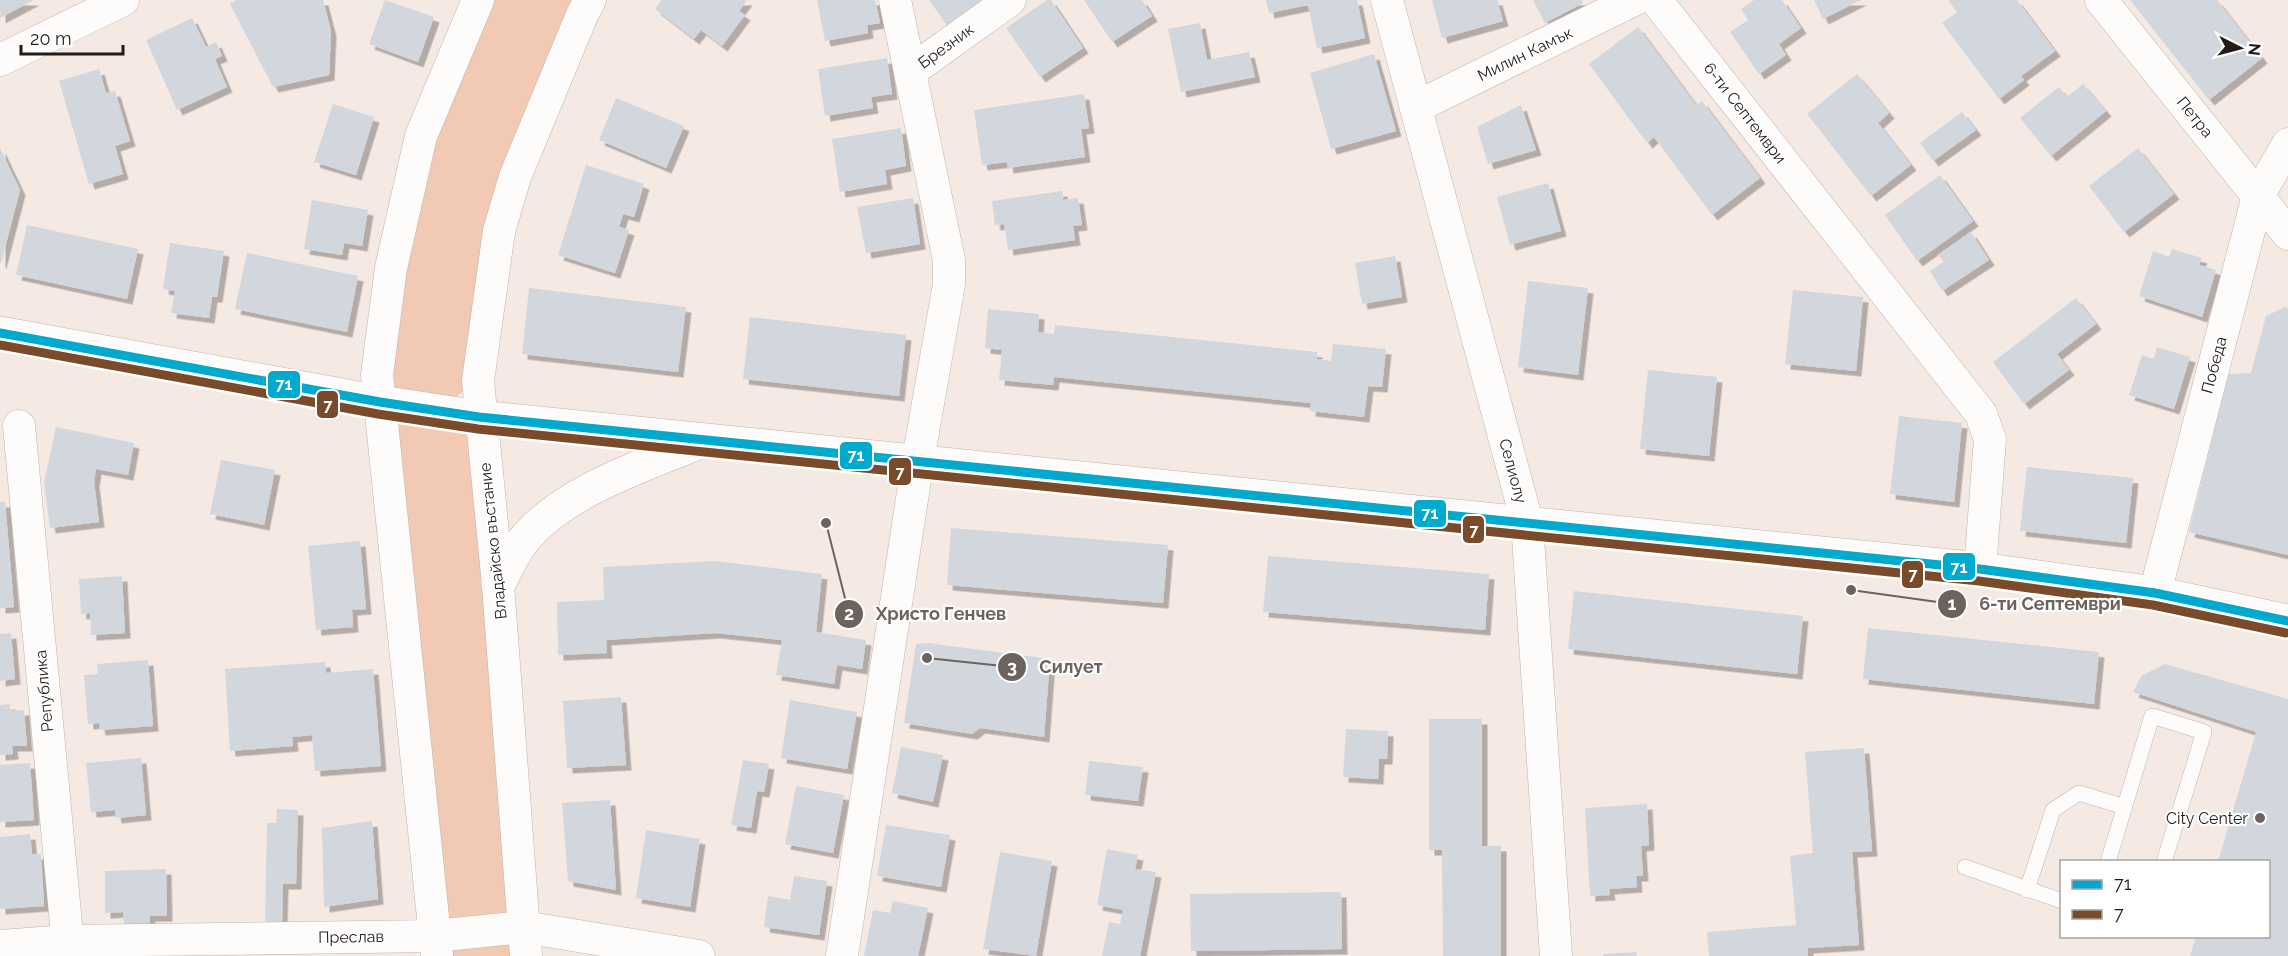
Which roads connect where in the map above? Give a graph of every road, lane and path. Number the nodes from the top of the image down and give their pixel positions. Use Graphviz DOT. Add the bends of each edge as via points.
graph roads {
  1 [pos="123,0"];
  2 [pos="478,0"];
  3 [pos="590,0"];
  4 [pos="896,0"];
  5 [pos="1010,0"];
  6 [pos="1387,0"];
  7 [pos="1634,0"];
  8 [pos="1656,0"];
  9 [pos="2101,0"];
  10 [pos="0,60"];
  11 [pos="911,71"];
  12 [pos="1416,107"];
  13 [pos="2288,144"];
  14 [pos="2258,196"];
  15 [pos="2288,234"];
  16 [pos="0,333"];
  17 [pos="380,402"];
  18 [pos="479,417"];
  19 [pos="20,426"];
  20 [pos="701,441"];
  21 [pos="918,460"];
  22 [pos="1527,522"];
  23 [pos="1980,569"];
  24 [pos="498,585"];
  25 [pos="2155,593"];
  26 [pos="2288,621"];
  27 [pos="2125,807"];
  28 [pos="2108,860"];
  29 [pos="2164,860"];
  30 [pos="1965,867"];
  31 [pos="2027,890"];
  32 [pos="2060,901"];
  33 [pos="525,941"];
  34 [pos="0,946"];
  35 [pos="436,946"];
  36 [pos="68,949"];
  37 [pos="699,956"];
  38 [pos="842,956"];
  39 [pos="1556,956"];
  1 -- 10 [label="street"];
  2 -- 17 [label="street" via="421,136 391,268 377,375"];
  3 -- 18 [label="street, Владайско въстание" via="515,177 499,231 477,381"];
  4 -- 11 [label="street"];
  5 -- 11 [label="street, Брезник"];
  6 -- 12 [label="street, Селиолу"];
  7 -- 12 [label="street, Милин Камък"];
  8 -- 23 [label="street, 6-ти Септември" via="1981,414 1990,439"];
  9 -- 14 [label="street, Петра"];
  11 -- 21 [label="street" via="949,260 949,284"];
  12 -- 22 [label="street, Селиолу"];
  13 -- 14 [label="street, Победа"];
  14 -- 15 [label="street, Петра"];
  14 -- 25 [label="street, Победа"];
  16 -- 17 [label="main road"];
  17 -- 18 [label="main road"];
  17 -- 35 [label="street"];
  18 -- 20 [label="main road"];
  18 -- 24 [label="street, Владайско въстание"];
  19 -- 36 [label="street, Република"];
  20 -- 21 [label="main road"];
  20 -- 24 [label="main road" via="595,488 557,510 524,541"];
  21 -- 22 [label="main road"];
  21 -- 38 [label="street"];
  22 -- 23 [label="main road"];
  22 -- 39 [label="street, Селиолу"];
  23 -- 25 [label="main road"];
  24 -- 33 [label="street, Владайско въстание"];
  25 -- 26 [label="main road"];
  27 -- 28 [label="lane"];
  27 -- 29 [label="lane" via="2152,716 2204,732"];
  27 -- 31 [label="lane" via="2079,793 2053,810"];
  30 -- 31 [label="lane"];
  31 -- 32 [label="lane"];
  33 -- 35 [label="street, Преслав"];
  33 -- 37 [label="street, Преслав"];
  34 -- 36 [label="street, Преслав"];
  35 -- 36 [label="street, Преслав"];
}
